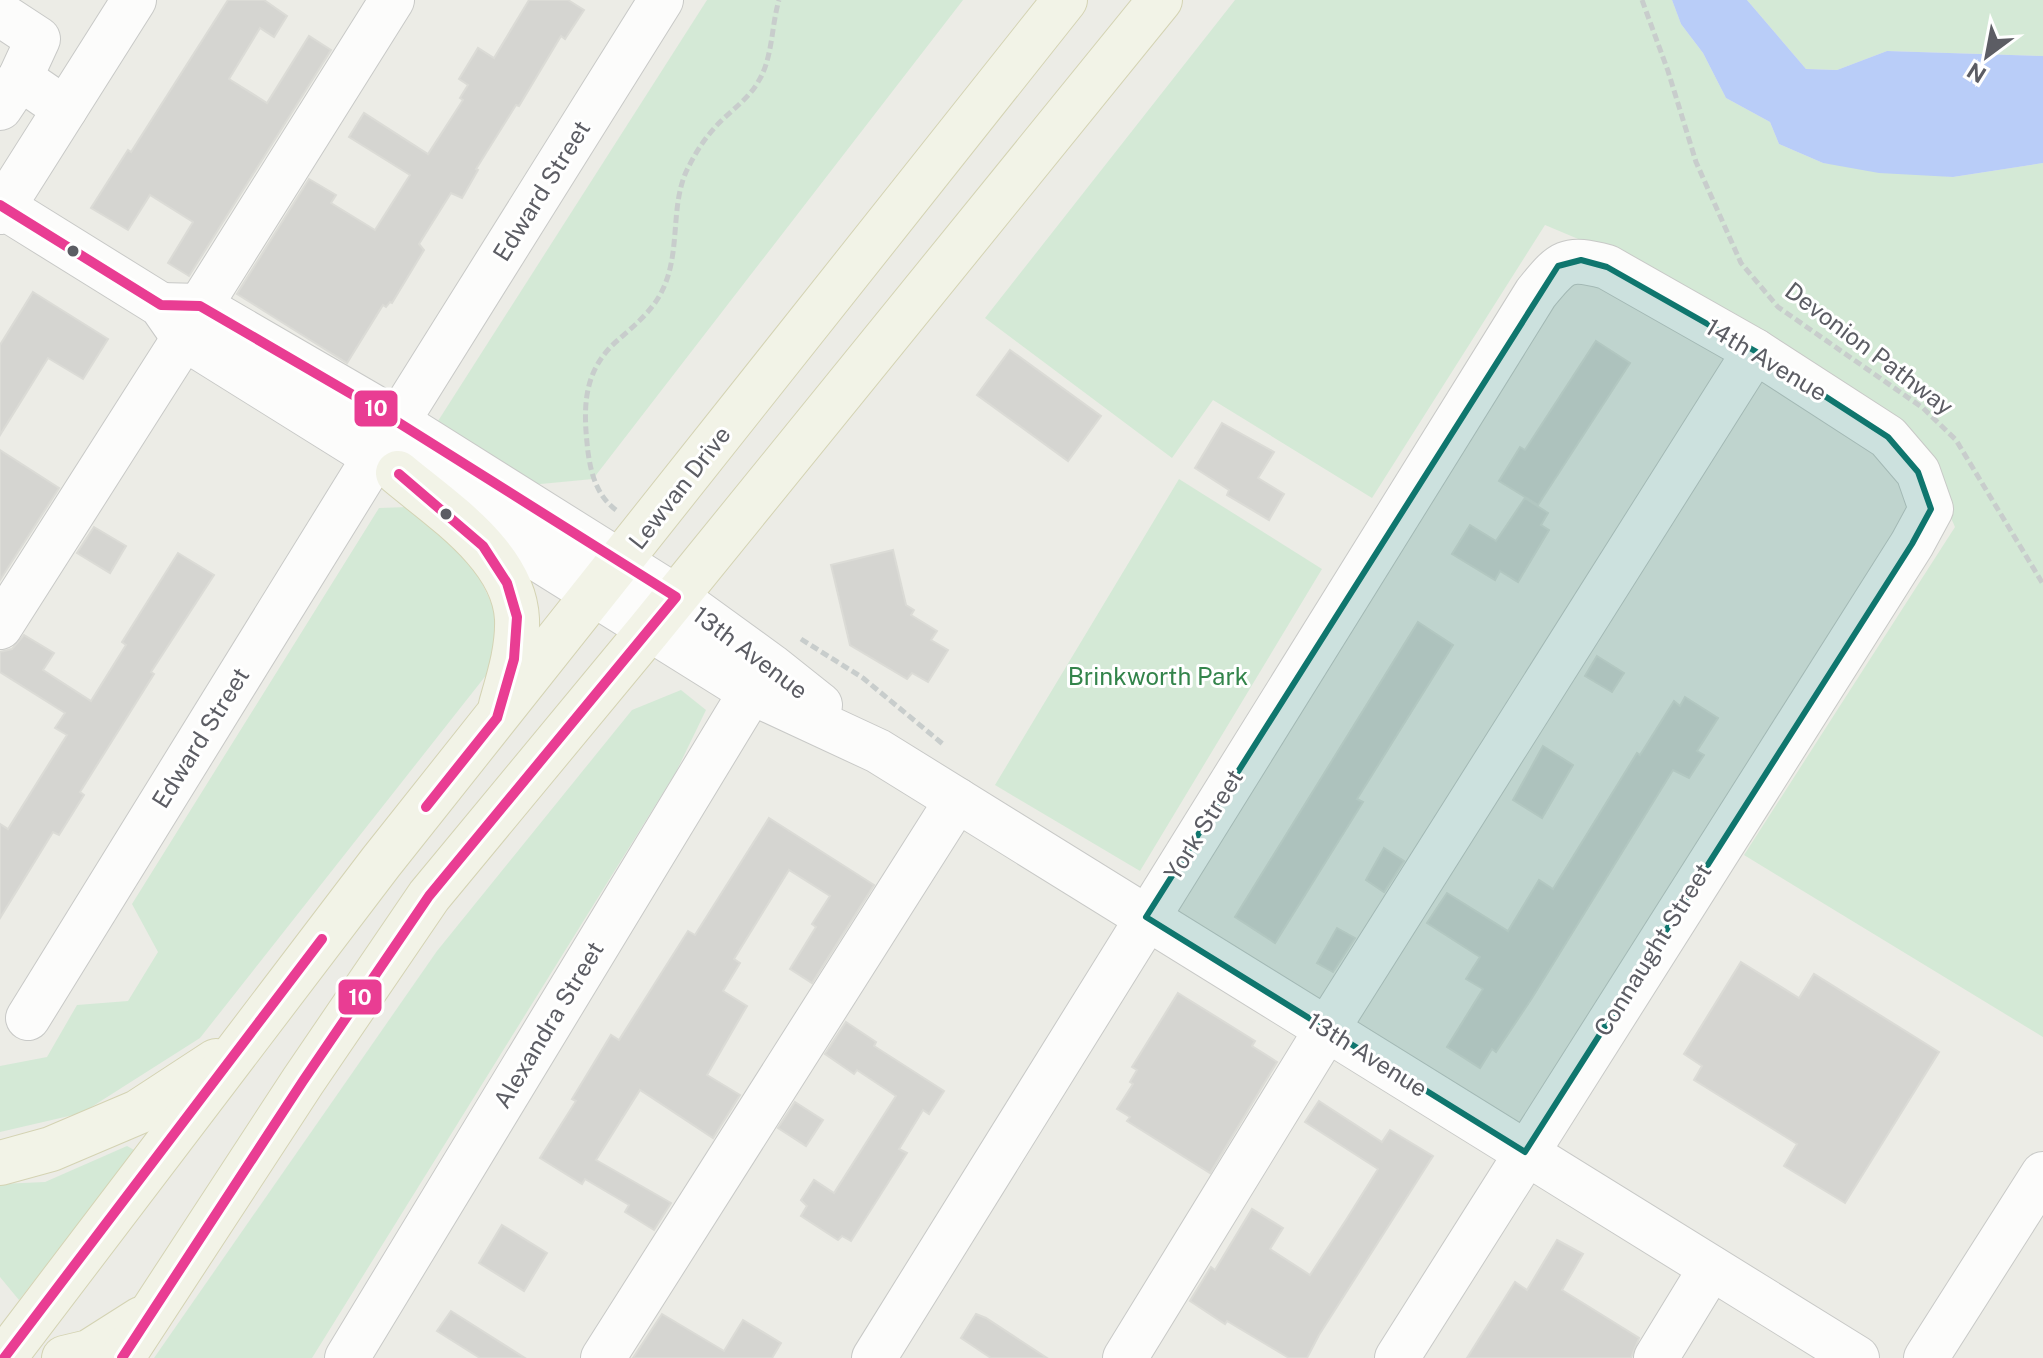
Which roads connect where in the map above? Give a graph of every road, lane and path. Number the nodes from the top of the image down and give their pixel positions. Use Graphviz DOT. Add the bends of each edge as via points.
graph roads {
  1 [pos="134,0"];
  2 [pos="392,0"];
  3 [pos="661,0"];
  4 [pos="779,0"];
  5 [pos="1065,0"];
  6 [pos="1160,0"];
  7 [pos="1642,0"];
  8 [pos="0,14"];
  9 [pos="10,93"];
  10 [pos="65,109"];
  11 [pos="1,208"];
  12 [pos="1536,293"];
  13 [pos="182,317"];
  14 [pos="1755,351"];
  15 [pos="397,422"];
  16 [pos="386,466"];
  17 [pos="609,505"];
  18 [pos="1912,544"];
  19 [pos="608,578"];
  20 [pos="2043,584"];
  21 [pos="662,614"];
  22 [pos="0,627"];
  23 [pos="751,692"];
  24 [pos="497,718"];
  25 [pos="878,751"];
  26 [pos="957,800"];
  27 [pos="1146,917"];
  28 [pos="28,1018"];
  29 [pos="1327,1029"];
  30 [pos="242,1045"];
  31 [pos="1525,1152"];
  32 [pos="0,1163"];
  33 [pos="2043,1174"];
  34 [pos="1711,1268"];
  35 [pos="157,1309"];
  36 [pos="4,1352"];
  37 [pos="51,1358"];
  38 [pos="64,1358"];
  39 [pos="122,1358"];
  40 [pos="347,1358"];
  41 [pos="603,1358"];
  42 [pos="874,1358"];
  43 [pos="1125,1358"];
  44 [pos="1397,1358"];
  45 [pos="1656,1358"];
  46 [pos="1857,1358"];
  47 [pos="1926,1358"];
  1 -- 10 [label="street"];
  2 -- 13 [label="street"];
  3 -- 15 [label="street, Edward Street"];
  4 -- 17 [label="path" via="759,81 699,147 685,175 664,288 604,355 584,400 592,473"];
  5 -- 19 [label="main road, Lewvan Drive"];
  6 -- 21 [label="main road"];
  7 -- 20 [label="path, Devonion Pathway" via="1696,162 1741,263 1778,307 1923,408 1956,440"];
  8 -- 9 [label="street" via="38,39"];
  9 -- 10 [label="street"];
  10 -- 11 [label="street"];
  11 -- 13 [label="street, 13th Avenue"];
  12 -- 14 [label="street, 14th Avenue" via="1558,266 1581,260 1607,267"];
  12 -- 27 [label="street, York Street"];
  13 -- 15 [label="street, 13th Avenue"];
  13 -- 16 [label="street, 13th Avenue"];
  13 -- 22 [label="street"];
  14 -- 18 [label="street, 14th Avenue" via="1888,437 1918,472 1931,509"];
  14 -- 29 [label="street"];
  15 -- 19 [label="street, 13th Avenue"];
  16 -- 19 [label="street, 13th Avenue"];
  16 -- 24 [label="main road" via="483,546 507,583 517,617 514,659"];
  16 -- 28 [label="street, Edward Street"];
  18 -- 31 [label="street, Connaught Street"];
  19 -- 21 [label="street, 13th Avenue"];
  19 -- 24 [label="main road, Lewvan Drive"];
  21 -- 23 [label="street, 13th Avenue"];
  21 -- 25 [label="street, 13th Avenue" via="771,666"];
  21 -- 35 [label="main road" via="429,896"];
  23 -- 25 [label="street, 13th Avenue"];
  23 -- 40 [label="street, Alexandra Street"];
  24 -- 30 [label="main road, Lewvan Drive"];
  25 -- 26 [label="street, 13th Avenue"];
  26 -- 27 [label="street, 13th Avenue"];
  26 -- 41 [label="street"];
  27 -- 29 [label="street, 13th Avenue"];
  27 -- 42 [label="street, York Street"];
  29 -- 31 [label="street, 13th Avenue"];
  29 -- 43 [label="street"];
  30 -- 32 [label="main road" via="138,1112 51,1149"];
  30 -- 36 [label="main road, Lewvan Drive"];
  31 -- 34 [label="street, 13th Avenue"];
  31 -- 44 [label="street, Connaught Street"];
  33 -- 47 [label="street"];
  34 -- 45 [label="street"];
  34 -- 46 [label="street, 13th Avenue"];
  35 -- 38 [label="main road" via="89,1352"];
  35 -- 39 [label="main road"];
  36 -- 37 [label="main road"];
}
